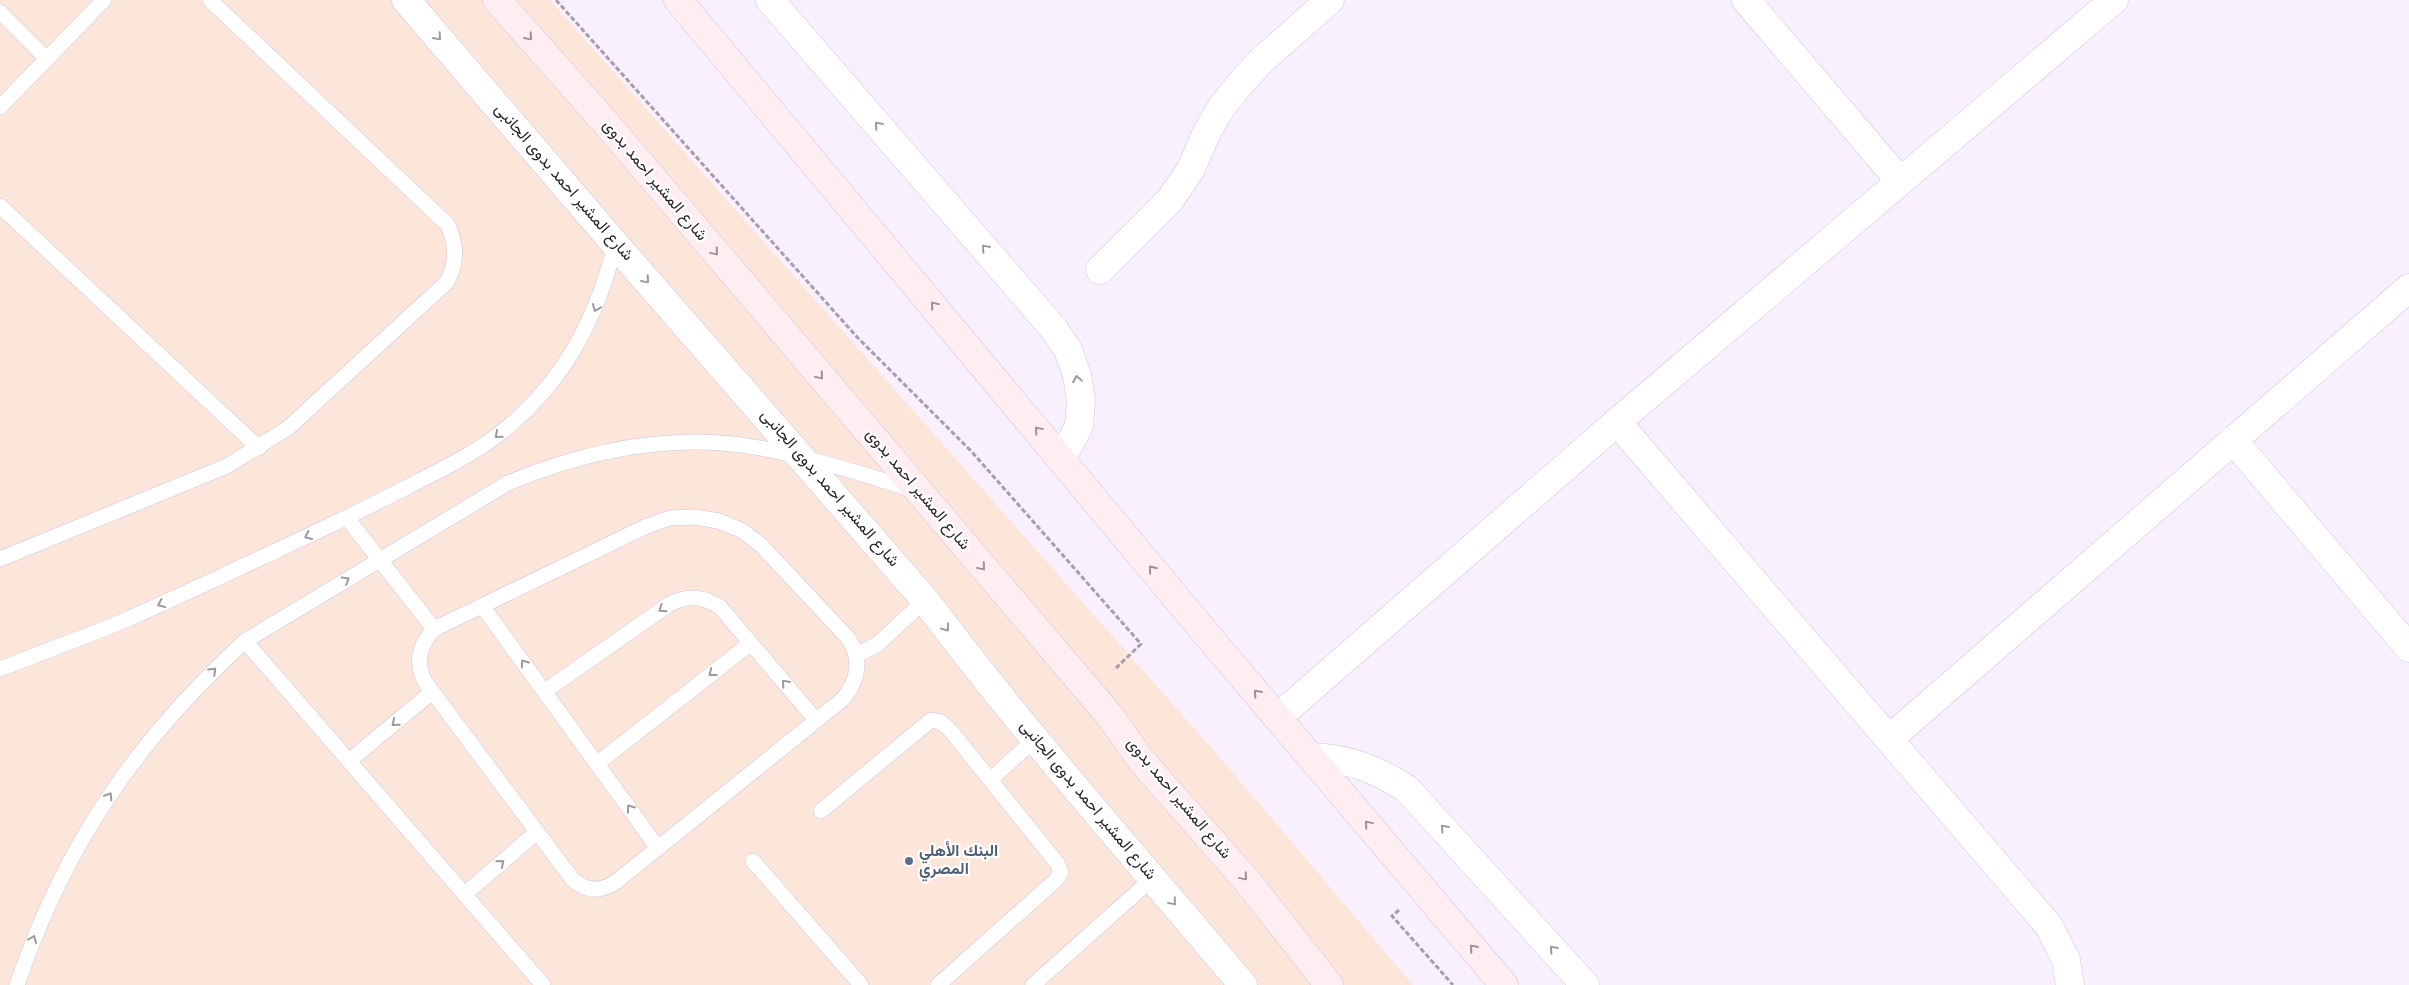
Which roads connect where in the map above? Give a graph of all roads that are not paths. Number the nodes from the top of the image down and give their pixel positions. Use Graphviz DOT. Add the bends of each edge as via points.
graph roads {
  1 [pos="104,0"];
  2 [pos="210,0"];
  3 [pos="406,0"];
  4 [pos="497,0"];
  5 [pos="678,0"];
  6 [pos="770,0"];
  7 [pos="1746,0"];
  8 [pos="2114,0"];
  9 [pos="1317,4"];
  10 [pos="0,12"];
  11 [pos="47,59"];
  12 [pos="0,107"];
  13 [pos="1900,181"];
  14 [pos="0,206"];
  15 [pos="615,244"];
  16 [pos="1100,270"];
  17 [pos="2409,288"];
  18 [pos="1617,422"];
  19 [pos="2233,440"];
  20 [pos="259,448"];
  21 [pos="800,456"];
  22 [pos="1062,458"];
  23 [pos="918,491"];
  24 [pos="347,518"];
  25 [pos="0,559"];
  26 [pos="380,559"];
  27 [pos="925,600"];
  28 [pos="482,606"];
  29 [pos="434,629"];
  30 [pos="245,641"];
  31 [pos="751,643"];
  32 [pos="2409,648"];
  33 [pos="857,655"];
  34 [pos="0,668"];
  35 [pos="545,691"];
  36 [pos="432,692"];
  37 [pos="1278,717"];
  38 [pos="816,720"];
  39 [pos="1035,739"];
  40 [pos="1889,739"];
  41 [pos="1312,757"];
  42 [pos="349,761"];
  43 [pos="598,763"];
  44 [pos="990,780"];
  45 [pos="821,811"];
  46 [pos="537,832"];
  47 [pos="658,848"];
  48 [pos="753,860"];
  49 [pos="1152,878"];
  50 [pos="465,894"];
  51 [pos="17,985"];
  52 [pos="543,985"];
  53 [pos="861,985"];
  54 [pos="938,985"];
  55 [pos="1033,985"];
  56 [pos="1243,985"];
  57 [pos="1329,985"];
  58 [pos="1504,985"];
  59 [pos="1585,985"];
  60 [pos="2070,985"];
  1 -- 11 [label="lane"];
  2 -- 20 [label="lane" via="448,225 456,254 454,269 447,282 288,428"];
  3 -- 15 [label="street, شارع المشير احمد بدوى الجانبى, one-way"];
  4 -- 23 [label="street, شارع المشير احمد بدوى, one-way"];
  22 -- 5 [label="street, one-way"];
  22 -- 6 [label="street, one-way" via="1079,426 1081,401 1077,375 1063,343 1048,321"];
  7 -- 13 [label="street"];
  8 -- 13 [label="street"];
  9 -- 16 [label="street" via="1240,84 1206,134 1191,169 1170,200"];
  10 -- 11 [label="lane"];
  11 -- 12 [label="lane"];
  13 -- 18 [label="street"];
  14 -- 20 [label="lane"];
  15 -- 21 [label="street, شارع المشير احمد بدوى الجانبى, one-way"];
  15 -- 24 [label="lane, one-way" via="607,277 588,325 541,395 491,441 463,459"];
  17 -- 19 [label="street"];
  18 -- 37 [label="street"];
  18 -- 40 [label="street"];
  19 -- 32 [label="street"];
  19 -- 40 [label="street"];
  20 -- 25 [label="lane" via="227,466"];
  21 -- 23 [label="lane"];
  21 -- 26 [label="lane" via="716,443 673,442 589,454 508,483"];
  21 -- 27 [label="street, شارع المشير احمد بدوى الجانبى"];
  37 -- 22 [label="street, one-way" via="1167,588"];
  23 -- 57 [label="street, شارع المشير احمد بدوى, one-way" via="1110,716 1141,760 1248,882"];
  24 -- 26 [label="lane"];
  24 -- 34 [label="lane, one-way" via="126,620"];
  26 -- 29 [label="lane"];
  30 -- 26 [label="lane, one-way"];
  27 -- 33 [label="lane" via="878,644"];
  27 -- 39 [label="street, شارع المشير احمد بدوى الجانبى, one-way"];
  28 -- 29 [label="lane"];
  28 -- 33 [label="lane" via="647,526 670,518 695,516 741,530 761,545 848,638"];
  35 -- 28 [label="lane, one-way"];
  29 -- 36 [label="lane" via="421,648 419,660 420,671"];
  30 -- 42 [label="lane"];
  51 -- 30 [label="lane, one-way" via="46,908 67,864 117,783 177,708"];
  31 -- 35 [label="lane, one-way" via="711,601 700,597 678,600"];
  38 -- 31 [label="lane, one-way"];
  31 -- 43 [label="lane, one-way"];
  33 -- 38 [label="lane" via="856,679 850,689"];
  35 -- 43 [label="lane"];
  36 -- 42 [label="lane, one-way"];
  36 -- 46 [label="lane"];
  37 -- 41 [label="street"];
  38 -- 47 [label="lane"];
  39 -- 44 [label="lane"];
  39 -- 49 [label="street, شارع المشير احمد بدوى الجانبى"];
  40 -- 60 [label="street" via="2049,926 2066,960"];
  58 -- 41 [label="street, one-way"];
  59 -- 41 [label="street, one-way" via="1407,789 1362,764"];
  42 -- 50 [label="lane"];
  47 -- 43 [label="lane, one-way"];
  44 -- 45 [label="lane" via="950,730 941,722 931,720"];
  44 -- 54 [label="lane" via="1057,863 1060,872 1056,880"];
  46 -- 47 [label="lane" via="573,880 590,890 609,888"];
  50 -- 46 [label="lane, one-way"];
  48 -- 53 [label="lane"];
  49 -- 55 [label="lane"];
  49 -- 56 [label="street, شارع المشير احمد بدوى الجانبى, one-way"];
  50 -- 52 [label="lane"];
}
